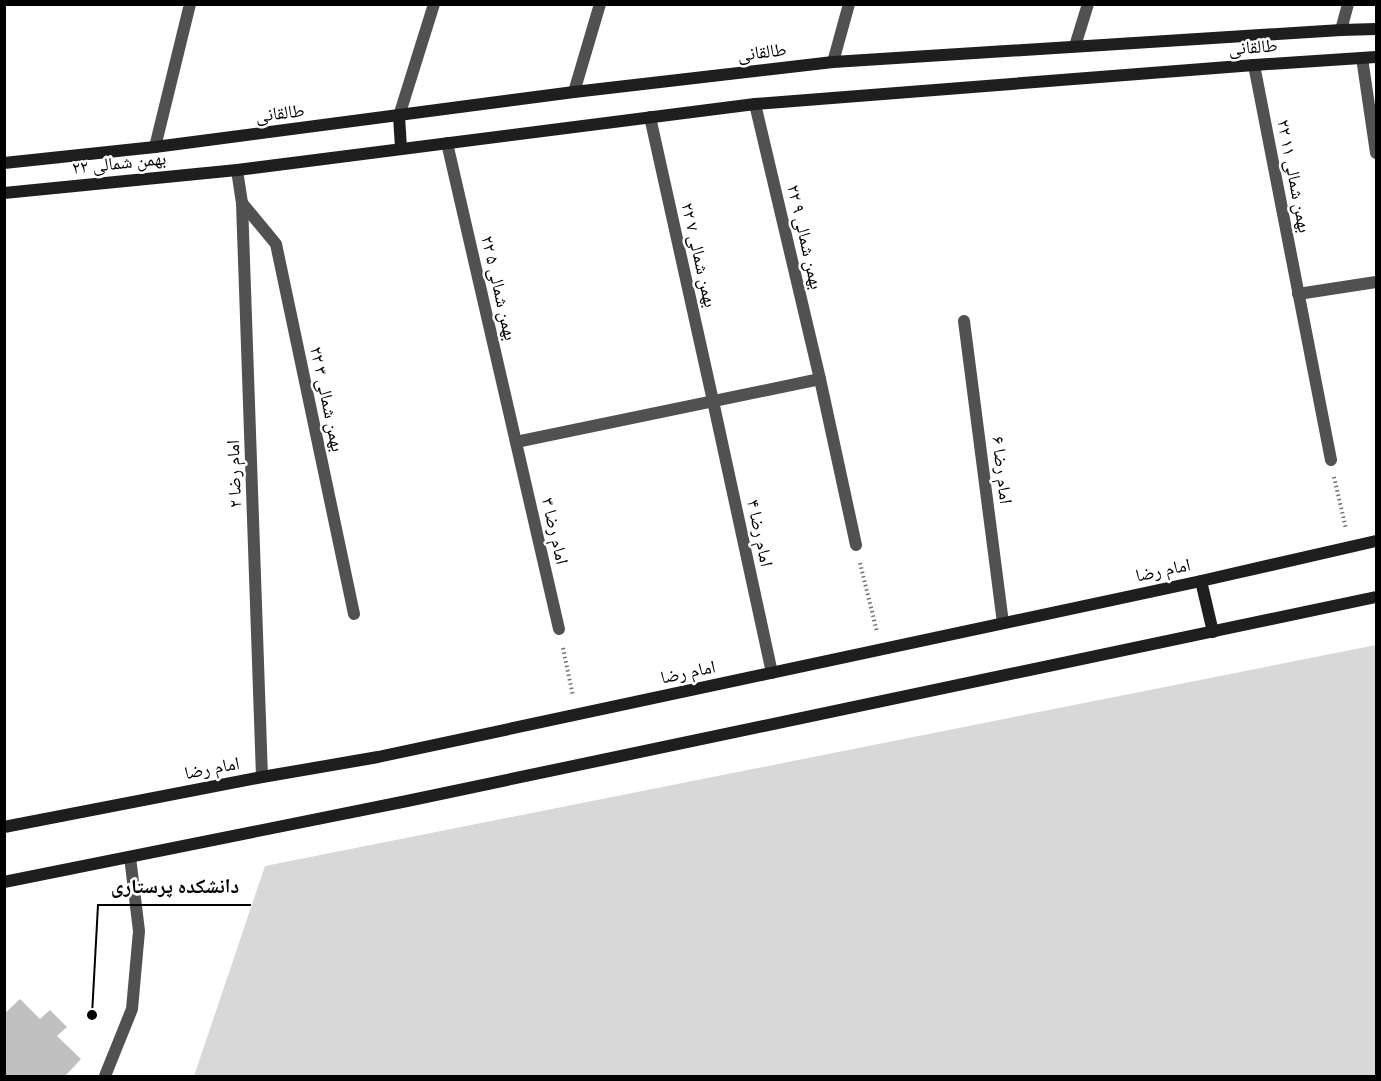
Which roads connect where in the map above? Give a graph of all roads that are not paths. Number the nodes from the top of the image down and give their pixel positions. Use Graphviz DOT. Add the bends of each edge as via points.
graph roads {
  1 [pos="190,4"];
  2 [pos="434,4"];
  3 [pos="600,4"];
  4 [pos="849,4"];
  5 [pos="1088,4"];
  6 [pos="1348,4"];
  7 [pos="1377,29"];
  8 [pos="1341,30"];
  9 [pos="1075,46"];
  10 [pos="1377,57"];
  11 [pos="1362,58"];
  12 [pos="833,62"];
  13 [pos="1254,65"];
  14 [pos="574,92"];
  15 [pos="755,104"];
  16 [pos="399,116"];
  17 [pos="650,117"];
  18 [pos="447,143"];
  19 [pos="155,147"];
  20 [pos="401,148"];
  21 [pos="1377,153"];
  22 [pos="4,163"];
  23 [pos="237,170"];
  24 [pos="4,193"];
  25 [pos="242,203"];
  26 [pos="1377,282"];
  27 [pos="1298,294"];
  28 [pos="964,321"];
  29 [pos="820,379"];
  30 [pos="713,401"];
  31 [pos="516,442"];
  32 [pos="1330,460"];
  33 [pos="1377,541"];
  34 [pos="856,545"];
  35 [pos="1201,581"];
  36 [pos="1377,597"];
  37 [pos="354,614"];
  38 [pos="1003,623"];
  39 [pos="560,628"];
  40 [pos="1213,632"];
  41 [pos="772,673"];
  42 [pos="262,777"];
  43 [pos="4,827"];
  44 [pos="130,857"];
  45 [pos="4,882"];
  46 [pos="105,1077"];
  1 -- 19 [label="street"];
  2 -- 16 [label="street"];
  3 -- 14 [label="street"];
  4 -- 12 [label="street"];
  5 -- 9 [label="street"];
  6 -- 8 [label="street"];
  7 -- 8 [label="main road, طالقانی"];
  8 -- 9 [label="main road, طالقانی"];
  9 -- 12 [label="main road, طالقانی"];
  10 -- 11 [label="main road, طالقانی"];
  11 -- 13 [label="main road, طالقانی"];
  11 -- 21 [label="street"];
  12 -- 14 [label="main road, طالقانی"];
  13 -- 15 [label="main road, طالقانی"];
  13 -- 27 [label="street, ۲۲ بهمن شمالی ۱۱"];
  14 -- 16 [label="main road, طالقانی"];
  15 -- 17 [label="main road, طالقانی"];
  15 -- 29 [label="street, ۲۲ بهمن شمالی ۹"];
  16 -- 19 [label="main road, طالقانی"];
  16 -- 20 [label="main road"];
  17 -- 18 [label="main road, طالقانی"];
  17 -- 30 [label="street, ۲۲ بهمن شمالی ۷"];
  18 -- 20 [label="main road, طالقانی"];
  18 -- 31 [label="street, ۲۲ بهمن شمالی ۵"];
  19 -- 22 [label="main road, ۲۲ بهمن شمالی"];
  20 -- 23 [label="main road, طالقانی"];
  23 -- 24 [label="main road, ۲۲ بهمن شمالی"];
  23 -- 25 [label="street, امام رضا ۲"];
  25 -- 37 [label="street, ۲۲ بهمن شمالی ۳" via="276,244"];
  25 -- 42 [label="street, امام رضا ۲"];
  26 -- 27 [label="street"];
  27 -- 32 [label="street, ۲۲ بهمن شمالی ۱۱"];
  28 -- 38 [label="street, امام رضا ۶"];
  29 -- 30 [label="street"];
  29 -- 34 [label="street, ۲۲ بهمن شمالی ۹"];
  30 -- 31 [label="street"];
  30 -- 41 [label="street, امام رضا ۴"];
  31 -- 39 [label="street, امام رضا ۳"];
  33 -- 35 [label="main road, امام رضا"];
  35 -- 38 [label="main road, امام رضا"];
  35 -- 40 [label="main road"];
  36 -- 40 [label="main road"];
  38 -- 41 [label="main road, امام رضا"];
  40 -- 44 [label="main road"];
  41 -- 42 [label="main road, امام رضا" via="378,757"];
  42 -- 43 [label="main road, امام رضا"];
  44 -- 45 [label="main road"];
  44 -- 46 [label="street" via="139,930 132,1009"];
}
